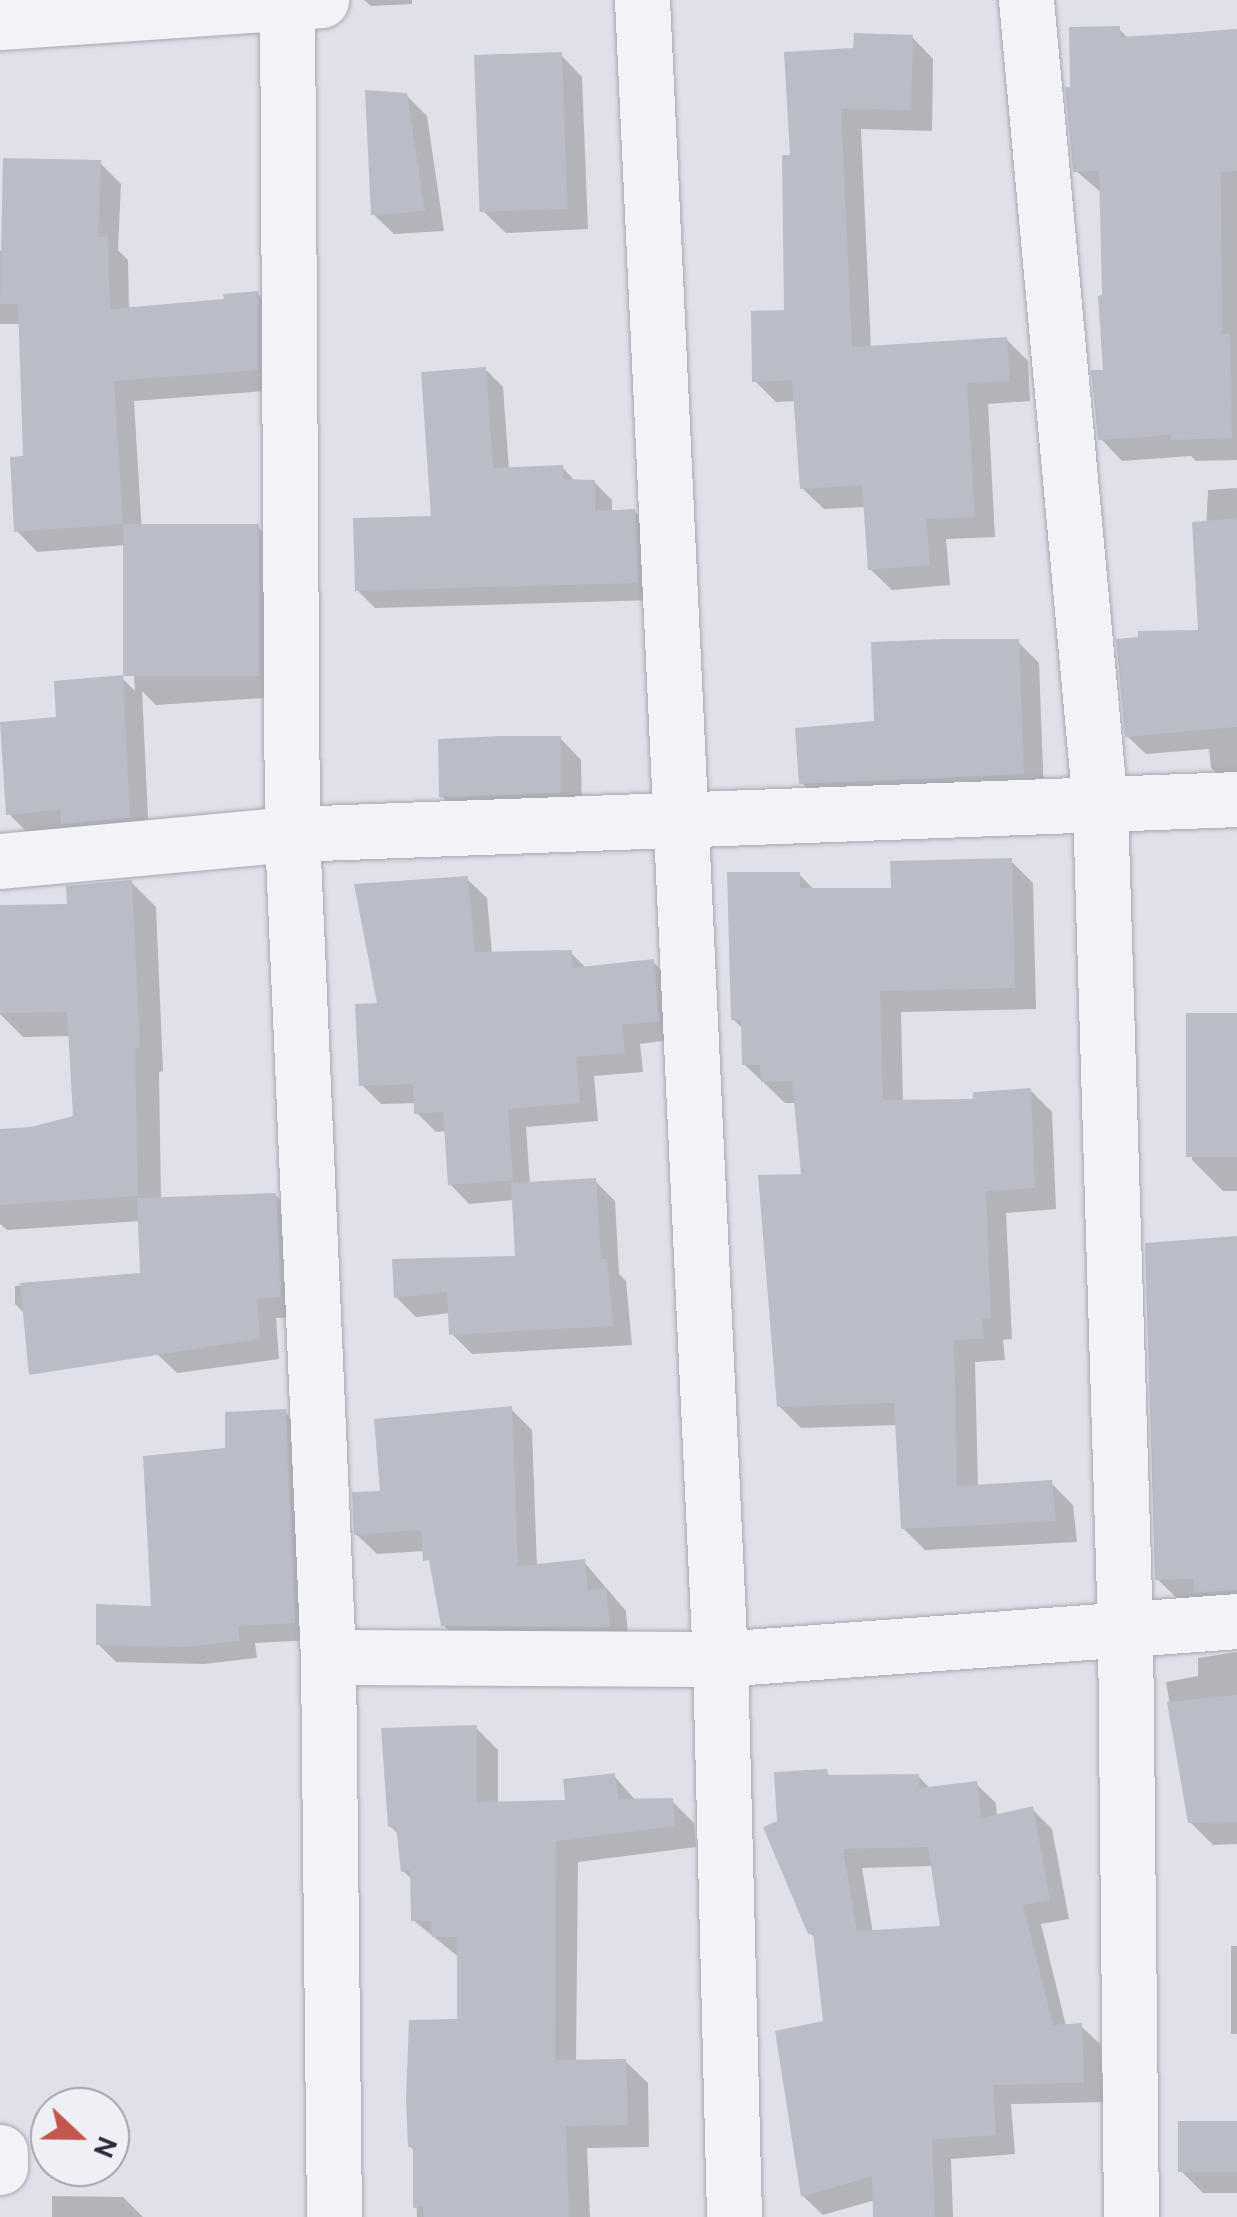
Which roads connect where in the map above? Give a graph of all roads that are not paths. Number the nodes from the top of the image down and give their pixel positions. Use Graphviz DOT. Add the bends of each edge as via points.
graph roads {
  1 [pos="324,0"];
  2 [pos="642,0"];
  3 [pos="1026,0"];
  4 [pos="287,1"];
  5 [pos="0,22"];
  6 [pos="1237,800"];
  7 [pos="1100,806"];
  8 [pos="679,820"];
  9 [pos="292,834"];
  10 [pos="0,861"];
  11 [pos="1237,1621"];
  12 [pos="1125,1627"];
  13 [pos="328,1657"];
  14 [pos="720,1659"];
  15 [pos="0,2152"];
  16 [pos="0,2168"];
  17 [pos="334,2217"];
  18 [pos="734,2217"];
  19 [pos="1131,2217"];
  1 -- 4 [label="street"];
  2 -- 8 [label="street"];
  3 -- 7 [label="street"];
  4 -- 5 [label="street"];
  4 -- 9 [label="street"];
  6 -- 7 [label="street"];
  7 -- 8 [label="street"];
  7 -- 12 [label="street"];
  8 -- 9 [label="street"];
  8 -- 14 [label="street"];
  9 -- 10 [label="street"];
  9 -- 13 [label="street"];
  11 -- 12 [label="street"];
  12 -- 14 [label="street"];
  12 -- 19 [label="street"];
  13 -- 14 [label="street"];
  13 -- 17 [label="street"];
  14 -- 18 [label="street"];
  15 -- 16 [label="street"];
}
